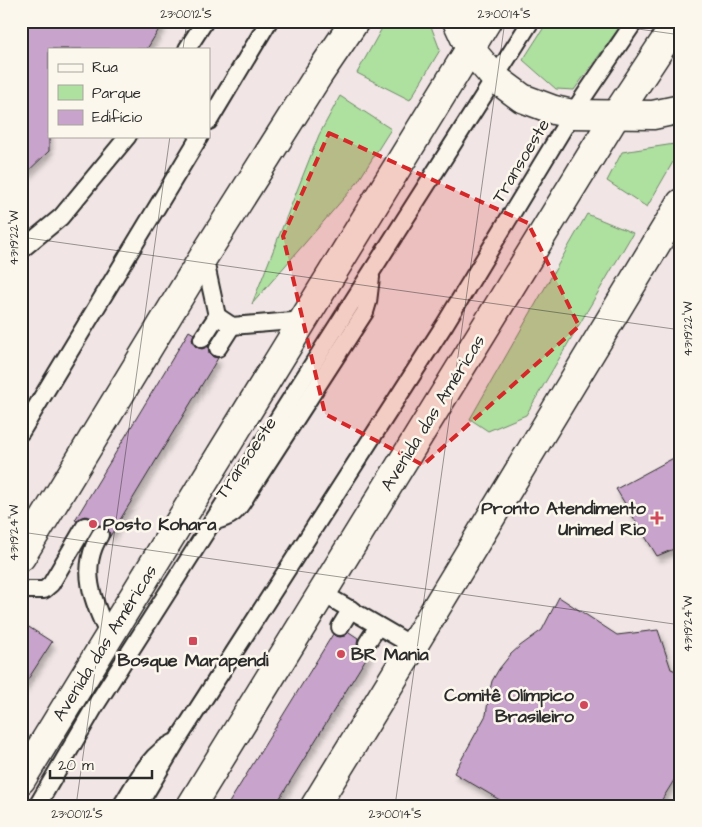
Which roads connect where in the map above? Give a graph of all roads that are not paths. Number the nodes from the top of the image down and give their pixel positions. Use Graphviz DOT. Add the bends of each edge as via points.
graph roads {
  1 [pos="205,21"];
  2 [pos="269,21"];
  3 [pos="355,21"];
  4 [pos="457,21"];
  5 [pos="487,21"];
  6 [pos="531,21"];
  7 [pos="636,21"];
  8 [pos="678,21"];
  9 [pos="188,48"];
  10 [pos="470,49"];
  11 [pos="495,78"];
  12 [pos="681,109"];
  13 [pos="572,114"];
  14 [pos="616,115"];
  15 [pos="210,119"];
  16 [pos="126,138"];
  17 [pos="199,138"];
  18 [pos="681,203"];
  19 [pos="21,250"];
  20 [pos="204,256"];
  21 [pos="217,316"];
  22 [pos="304,320"];
  23 [pos="232,326"];
  24 [pos="202,339"];
  25 [pos="218,348"];
  26 [pos="21,432"];
  27 [pos="21,557"];
  28 [pos="21,590"];
  29 [pos="322,592"];
  30 [pos="351,609"];
  31 [pos="378,626"];
  32 [pos="340,627"];
  33 [pos="109,636"];
  34 [pos="367,643"];
  35 [pos="413,646"];
  36 [pos="106,690"];
  37 [pos="177,741"];
  38 [pos="21,780"];
  39 [pos="38,806"];
  40 [pos="46,806"];
  41 [pos="121,806"];
  42 [pos="138,806"];
  43 [pos="191,806"];
  44 [pos="315,806"];
  1 -- 9 [label="lane"];
  2 -- 15 [label="lane"];
  3 -- 20 [label="main road"];
  4 -- 10 [label="main road"];
  5 -- 10 [label="main road, Avenida das Américas"];
  6 -- 11 [label="lane, Transoeste"];
  7 -- 13 [label="lane, Transoeste"];
  8 -- 14 [label="main road, Avenida das Américas"];
  10 -- 11 [label="main road"];
  10 -- 22 [label="main road, Avenida das Américas"];
  11 -- 13 [label="main road" via="522,98"];
  11 -- 36 [label="lane, Transoeste" via="372,273 365,312 235,512 212,522"];
  12 -- 14 [label="main road"];
  13 -- 14 [label="main road"];
  13 -- 37 [label="lane, Transoeste" via="445,324 429,331 286,552 286,570"];
  14 -- 29 [label="main road, Avenida das Américas"];
  16 -- 19 [label="lane" via="61,217"];
  17 -- 26 [label="lane"];
  18 -- 35 [label="main road"];
  20 -- 21 [label="lane"];
  20 -- 27 [label="main road"];
  21 -- 23 [label="lane"];
  21 -- 24 [label="lane"];
  22 -- 23 [label="lane"];
  22 -- 33 [label="main road, Avenida das Américas"];
  23 -- 25 [label="lane"];
  28 -- 33 [label="lane" via="44,590 51,584 82,530 97,539 89,566 90,586"];
  29 -- 30 [label="lane"];
  29 -- 43 [label="main road, Avenida das Américas"];
  30 -- 31 [label="lane"];
  30 -- 32 [label="lane"];
  31 -- 34 [label="lane"];
  31 -- 35 [label="lane"];
  33 -- 38 [label="main road, Avenida das Américas"];
  35 -- 44 [label="main road"];
  36 -- 39 [label="lane, Transoeste"];
  36 -- 40 [label="lane, Transoeste" via="98,722"];
  37 -- 41 [label="lane, Transoeste" via="163,747 152,759"];
  37 -- 42 [label="lane, Transoeste"];
}
